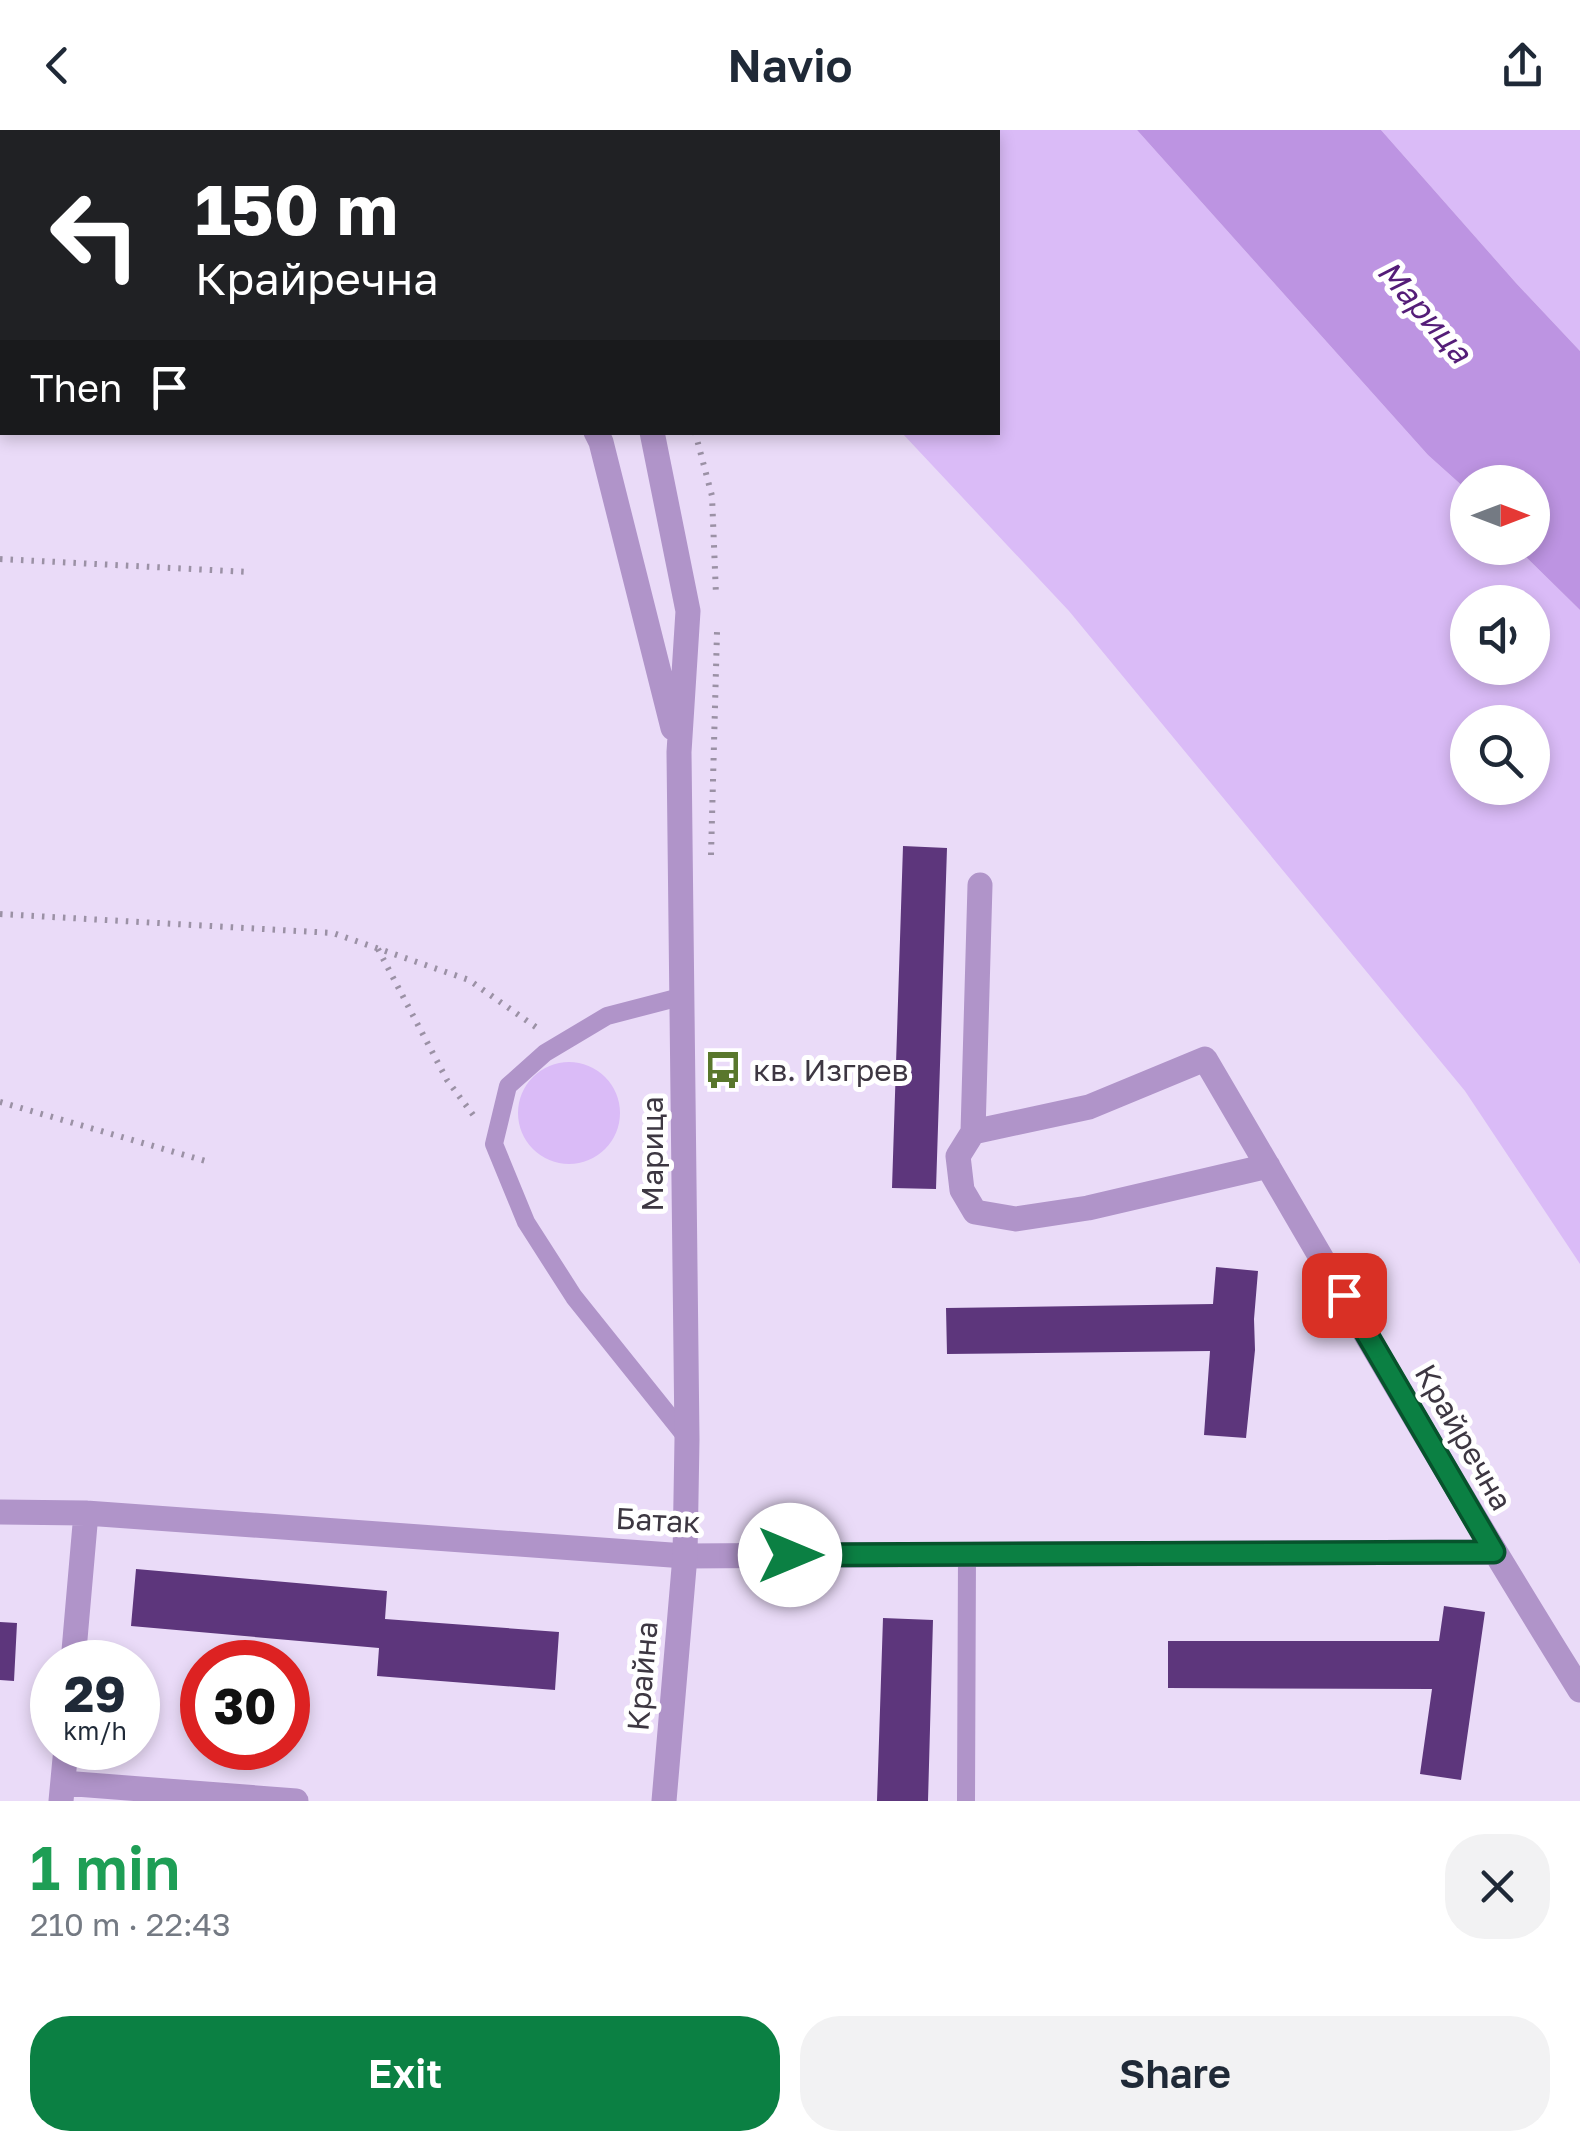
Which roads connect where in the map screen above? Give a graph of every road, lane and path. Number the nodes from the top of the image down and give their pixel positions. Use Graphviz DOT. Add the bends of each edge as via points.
graph roads {
  1 [pos="598,435"];
  2 [pos="653,435"];
  3 [pos="0,558"];
  4 [pos="249,572"];
  5 [pos="679,752"];
  6 [pos="980,885"];
  7 [pos="0,914"];
  8 [pos="378,948"];
  9 [pos="684,996"];
  10 [pos="560,1044"];
  11 [pos="0,1102"];
  12 [pos="973,1132"];
  13 [pos="494,1144"];
  14 [pos="209,1162"];
  15 [pos="1268,1166"];
  16 [pos="687,1439"];
  17 [pos="0,1512"];
  18 [pos="86,1512"];
  19 [pos="1494,1552"];
  20 [pos="966,1554"];
  21 [pos="684,1556"];
  22 [pos="75,1640"];
  23 [pos="1580,1690"];
  24 [pos="62,1792"];
  25 [pos="296,1801"];
  26 [pos="664,1801"];
  27 [pos="966,1801"];
  1 -- 5 [label="street, Марица"];
  2 -- 5 [label="street, Марица" via="688,611"];
  3 -- 4 [label="path"];
  5 -- 9 [label="street, Марица"];
  6 -- 12 [label="street"];
  7 -- 8 [label="path" via="333,933"];
  8 -- 10 [label="path" via="469,980"];
  8 -- 13 [label="path" via="448,1080"];
  9 -- 10 [label="lane" via="607,1016"];
  9 -- 16 [label="street, Марица"];
  10 -- 13 [label="lane" via="508,1086"];
  11 -- 14 [label="path"];
  12 -- 15 [label="street, Крайречна" via="1088,1107 1205,1059"];
  12 -- 15 [label="street" via="958,1156 962,1190 975,1212 1016,1219"];
  13 -- 16 [label="lane" via="526,1222 574,1297"];
  15 -- 19 [label="street, Крайречна"];
  16 -- 21 [label="street, Марица"];
  17 -- 18 [label="street, Батак"];
  18 -- 21 [label="street, Батак"];
  18 -- 22 [label="street"];
  19 -- 20 [label="street, Батак"];
  19 -- 23 [label="street, Крайречна"];
  20 -- 21 [label="street, Батак"];
  20 -- 27 [label="lane"];
  21 -- 26 [label="street, Крайна"];
  24 -- 25 [label="street"];
}
